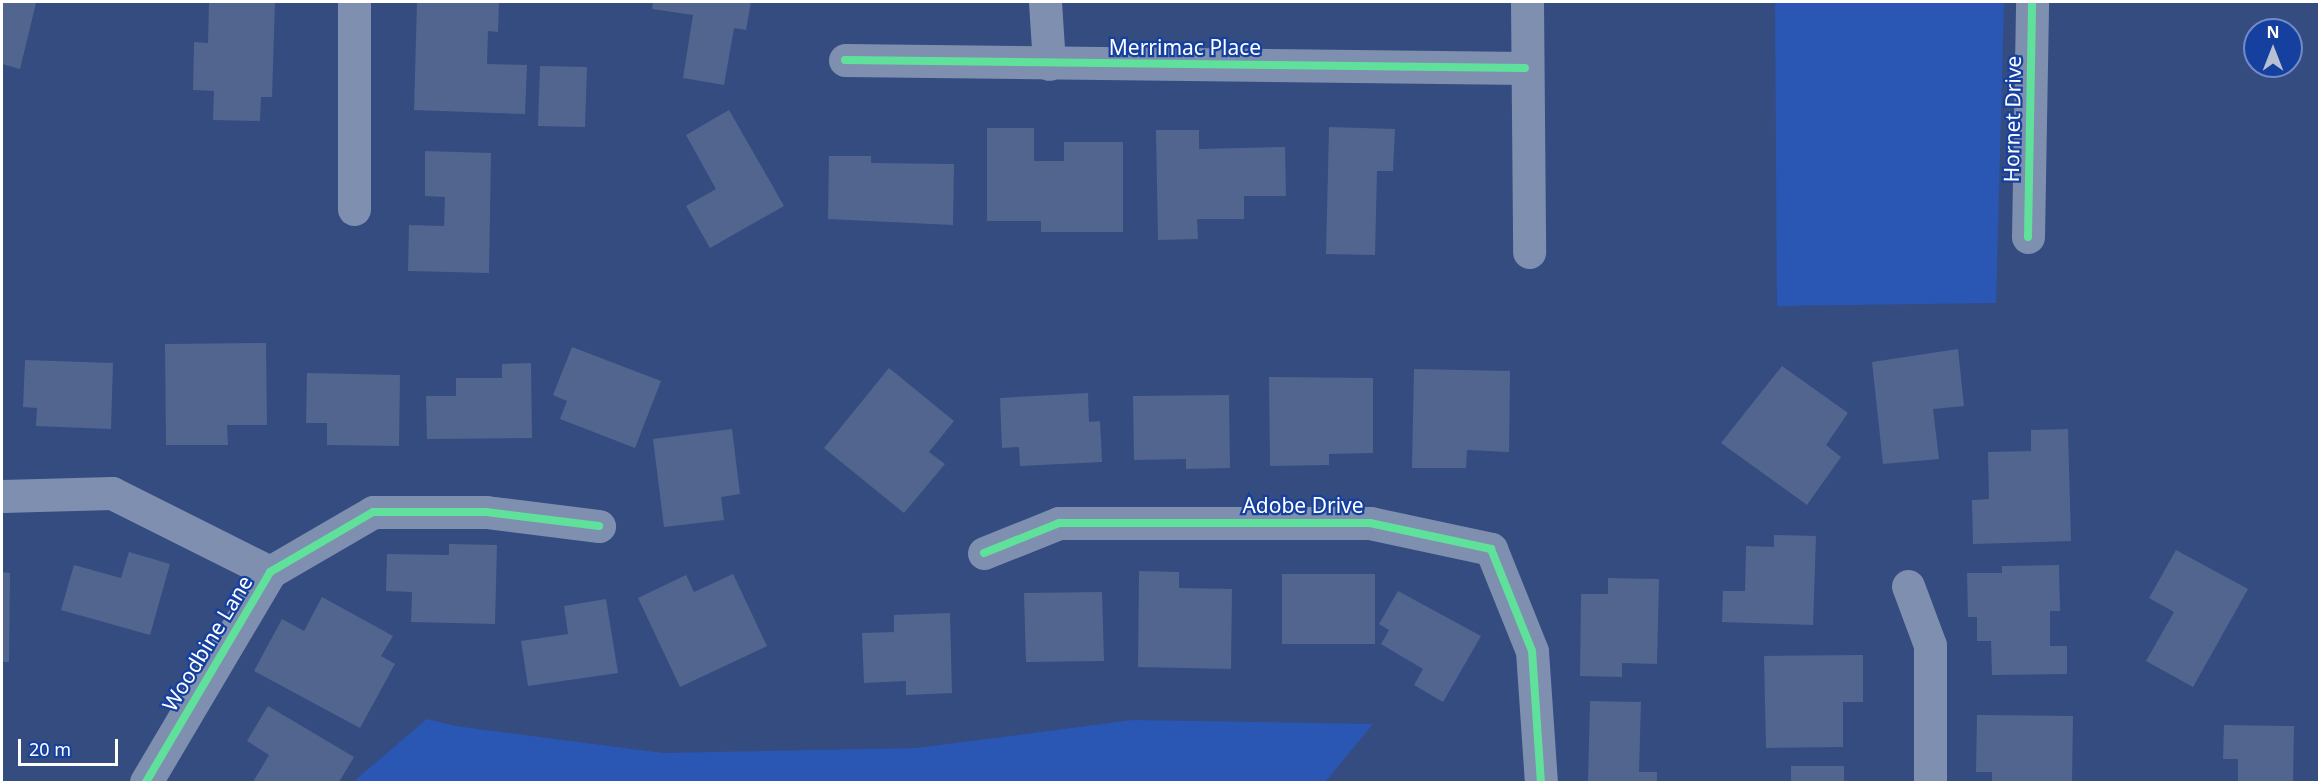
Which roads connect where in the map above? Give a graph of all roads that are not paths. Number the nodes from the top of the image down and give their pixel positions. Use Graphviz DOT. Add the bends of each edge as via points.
graph roads {
  1 [pos="354,2"];
  2 [pos="1045,2"];
  3 [pos="1527,2"];
  4 [pos="2032,2"];
  5 [pos="845,60"];
  6 [pos="1049,64"];
  7 [pos="1525,68"];
  8 [pos="354,208"];
  9 [pos="2028,237"];
  10 [pos="1529,252"];
  11 [pos="2,496"];
  12 [pos="599,526"];
  13 [pos="984,553"];
  14 [pos="270,572"];
  15 [pos="1908,586"];
  16 [pos="146,783"];
  17 [pos="1541,783"];
  18 [pos="1930,783"];
  1 -- 8 [label="street"];
  2 -- 6 [label="street"];
  3 -- 7 [label="street"];
  4 -- 9 [label="street, Hornet Drive"];
  5 -- 6 [label="street, Merrimac Place"];
  6 -- 7 [label="street, Merrimac Place"];
  7 -- 10 [label="street"];
  11 -- 14 [label="street" via="112,493"];
  12 -- 14 [label="street, Woodbine Lane" via="486,512 373,512"];
  13 -- 17 [label="street, Adobe Drive" via="1059,523 1370,523 1491,549 1532,651"];
  14 -- 16 [label="street, Woodbine Lane"];
  15 -- 18 [label="street" via="1930,645"];
}
